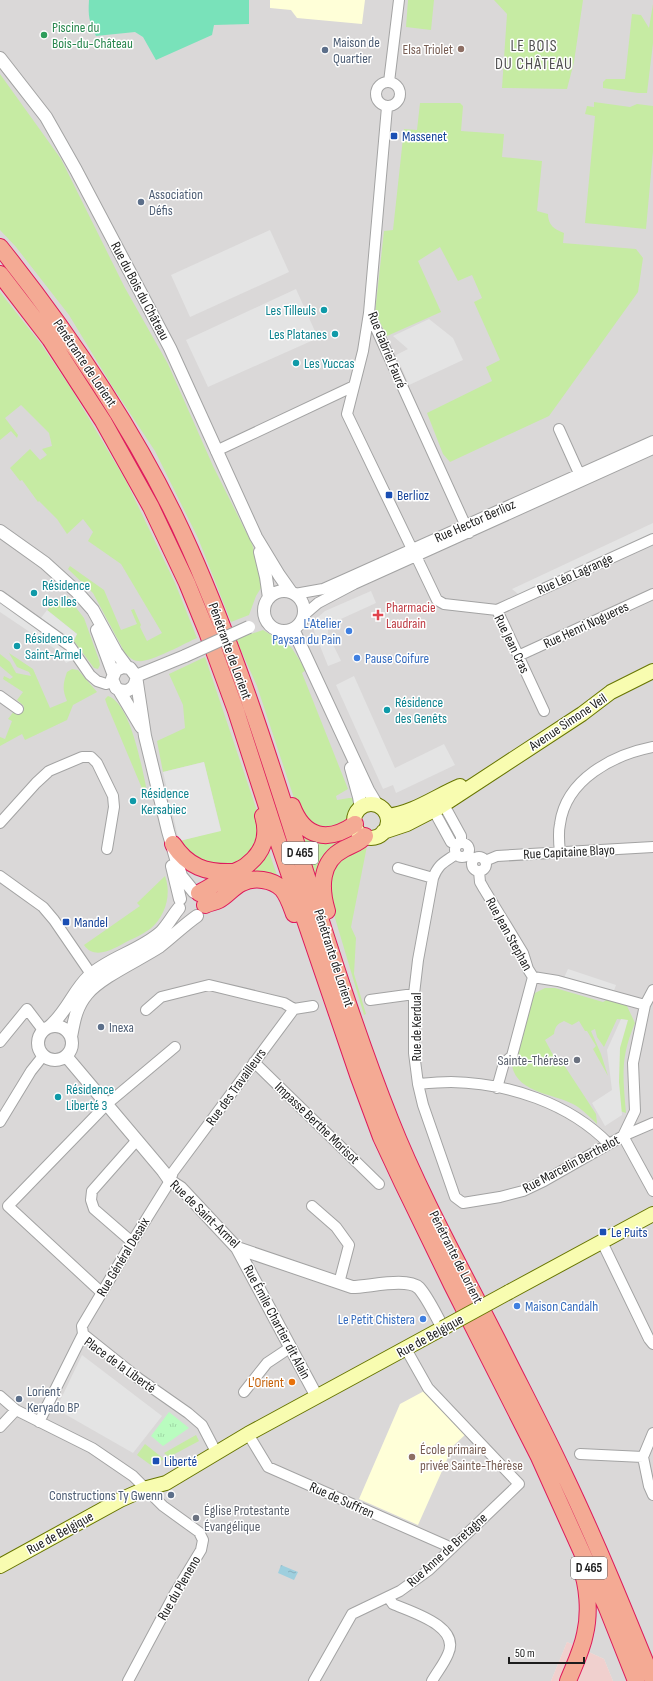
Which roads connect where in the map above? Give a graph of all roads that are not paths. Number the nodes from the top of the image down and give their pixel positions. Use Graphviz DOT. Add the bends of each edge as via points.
graph roads {
  1 [pos="399,0"];
  2 [pos="0,58"];
  3 [pos="389,82"];
  4 [pos="387,107"];
  5 [pos="0,247"];
  6 [pos="0,274"];
  7 [pos="369,313"];
  8 [pos="354,386"];
  9 [pos="559,429"];
  10 [pos="653,441"];
  11 [pos="653,449"];
  12 [pos="216,451"];
  13 [pos="581,477"];
  14 [pos="468,529"];
  15 [pos="0,532"];
  16 [pos="256,537"];
  17 [pos="653,539"];
  18 [pos="414,553"];
  19 [pos="187,583"];
  20 [pos="77,592"];
  21 [pos="293,593"];
  22 [pos="653,594"];
  23 [pos="0,596"];
  24 [pos="269,598"];
  25 [pos="497,610"];
  26 [pos="304,615"];
  27 [pos="265,618"];
  28 [pos="222,626"];
  29 [pos="293,629"];
  30 [pos="518,656"];
  31 [pos="127,667"];
  32 [pos="653,671"];
  33 [pos="136,678"];
  34 [pos="115,682"];
  35 [pos="0,696"];
  36 [pos="18,709"];
  37 [pos="544,710"];
  38 [pos="337,723"];
  39 [pos="145,736"];
  40 [pos="653,747"];
  41 [pos="485,777"];
  42 [pos="377,805"];
  43 [pos="360,808"];
  44 [pos="439,808"];
  45 [pos="387,816"];
  46 [pos="0,823"];
  47 [pos="360,830"];
  48 [pos="382,832"];
  49 [pos="170,838"];
  50 [pos="653,847"];
  51 [pos="107,849"];
  52 [pos="461,850"];
  53 [pos="560,852"];
  54 [pos="478,863"];
  55 [pos="398,868"];
  56 [pos="233,872"];
  57 [pos="0,876"];
  58 [pos="433,878"];
  59 [pos="199,901"];
  60 [pos="180,903"];
  61 [pos="91,974"];
  62 [pos="534,977"];
  63 [pos="653,990"];
  64 [pos="414,994"];
  65 [pos="370,1000"];
  66 [pos="649,1003"];
  67 [pos="313,1006"];
  68 [pos="294,1009"];
  69 [pos="146,1010"];
  70 [pos="46,1028"];
  71 [pos="71,1037"];
  72 [pos="0,1042"];
  73 [pos="174,1047"];
  74 [pos="43,1056"];
  75 [pos="66,1056"];
  76 [pos="254,1062"];
  77 [pos="418,1084"];
  78 [pos="497,1088"];
  79 [pos="107,1104"];
  80 [pos="388,1114"];
  81 [pos="0,1122"];
  82 [pos="653,1123"];
  83 [pos="623,1136"];
  84 [pos="382,1137"];
  85 [pos="137,1140"];
  86 [pos="609,1144"];
  87 [pos="170,1182"];
  88 [pos="379,1184"];
  89 [pos="653,1192"];
  90 [pos="463,1202"];
  91 [pos="312,1206"];
  92 [pos="653,1214"];
  93 [pos="132,1242"];
  94 [pos="602,1242"];
  95 [pos="237,1248"];
  96 [pos="339,1283"];
  97 [pos="101,1292"];
  98 [pos="443,1328"];
  99 [pos="83,1334"];
  100 [pos="653,1344"];
  101 [pos="290,1347"];
  102 [pos="406,1348"];
  103 [pos="244,1392"];
  104 [pos="0,1396"];
  105 [pos="317,1397"];
  106 [pos="16,1410"];
  107 [pos="39,1422"];
  108 [pos="0,1427"];
  109 [pos="653,1433"];
  110 [pos="248,1434"];
  111 [pos="214,1448"];
  112 [pos="580,1454"];
  113 [pos="539,1457"];
  114 [pos="643,1457"];
  115 [pos="566,1478"];
  116 [pos="144,1486"];
  117 [pos="653,1495"];
  118 [pos="452,1548"];
  119 [pos="0,1566"];
  120 [pos="388,1598"];
  121 [pos="653,1658"];
  122 [pos="128,1681"];
  123 [pos="314,1681"];
  124 [pos="432,1681"];
  125 [pos="568,1681"];
  126 [pos="636,1681"];
  127 [pos="652,1681"];
  1 -- 3 [label="street"];
  2 -- 12 [label="street, Rue du Bois du Château" via="36,102 58,136 170,348"];
  3 -- 4 [label="street" via="380,85 376,94 379,103"];
  3 -- 4 [label="street" via="397,86 401,94 397,104"];
  4 -- 7 [label="street, Rue Gabriel Fauré"];
  5 -- 28 [label="highway, Pénétrante de Lorient / D 465" via="64,330 117,411 189,546"];
  6 -- 19 [label="highway, Pénétrante de Lorient / D 465" via="50,339 103,421 127,461"];
  7 -- 8 [label="street"];
  7 -- 14 [label="street, Rue Gabriel Fauré"];
  8 -- 12 [label="street"];
  8 -- 18 [label="street" via="347,414"];
  9 -- 13 [label="street"];
  10 -- 13 [label="street, Rue Hector Berlioz"];
  11 -- 13 [label="street, Rue Hector Berlioz"];
  12 -- 16 [label="street, Rue du Bois du Château"];
  13 -- 14 [label="street, Rue Hector Berlioz"];
  14 -- 18 [label="street, Rue Hector Berlioz"];
  15 -- 20 [label="street" via="45,563"];
  16 -- 21 [label="street, Rue du Bois du Château"];
  16 -- 24 [label="street, Rue du Bois du Château"];
  17 -- 25 [label="street, Rue Léo Lagrange"];
  18 -- 21 [label="street, Rue Hector Berlioz" via="323,589"];
  18 -- 25 [label="street, Rue Jean Cras" via="437,600 444,604"];
  18 -- 26 [label="street, Rue Hector Berlioz" via="318,604"];
  19 -- 56 [label="highway" via="264,819 266,834 263,848 246,866"];
  19 -- 84 [label="highway, Pénétrante de Lorient / D 465" via="236,711 355,1067"];
  20 -- 31 [label="street" via="93,610"];
  20 -- 34 [label="street" via="91,614"];
  21 -- 24 [label="street" via="279,592"];
  21 -- 26 [label="street" via="303,603"];
  22 -- 30 [label="street, Rue Henri Nogueres"];
  23 -- 34 [label="street" via="70,646 90,675 106,684"];
  24 -- 27 [label="street" via="264,608"];
  25 -- 30 [label="street, Rue Jean Cras"];
  26 -- 29 [label="street" via="298,626"];
  27 -- 29 [label="street" via="277,630"];
  27 -- 33 [label="street, bridge"];
  28 -- 47 [label="highway" via="260,709 301,823 306,829 322,835"];
  28 -- 80 [label="highway, Pénétrante de Lorient / D 465"];
  29 -- 38 [label="street"];
  30 -- 37 [label="street, Rue Jean Cras"];
  31 -- 33 [label="street" via="133,670"];
  31 -- 34 [label="street" via="119,668"];
  32 -- 41 [label="main road, Avenue Simone Veil" via="611,692 582,714"];
  33 -- 34 [label="street" via="133,687 127,691"];
  33 -- 39 [label="street"];
  34 -- 39 [label="street"];
  35 -- 36 [label="street"];
  38 -- 42 [label="street"];
  38 -- 43 [label="street" via="356,784"];
  39 -- 49 [label="street"];
  40 -- 53 [label="street" via="633,752 600,767 584,778 566,802 560,824"];
  41 -- 44 [label="main road, Avenue Simone Veil"];
  41 -- 45 [label="main road, Avenue Simone Veil" via="443,794 420,807"];
  42 -- 43 [label="main road"];
  42 -- 45 [label="main road"];
  43 -- 47 [label="main road" via="355,817"];
  44 -- 48 [label="main road, Avenue Simone Veil" via="407,824"];
  44 -- 52 [label="street" via="451,842"];
  45 -- 48 [label="main road" via="388,823"];
  46 -- 51 [label="street" via="49,771 91,757 97,763 113,796 114,807"];
  47 -- 48 [label="main road" via="374,837"];
  47 -- 80 [label="highway" via="360,841 342,850 326,866 324,898"];
  49 -- 56 [label="highway" via="180,855 203,870"];
  49 -- 59 [label="street" via="182,876"];
  49 -- 60 [label="street" via="170,858"];
  50 -- 53 [label="street, Rue Capitaine Blayo"];
  52 -- 54 [label="street"];
  52 -- 58 [label="street, Rue de Kerdual" via="443,862"];
  53 -- 54 [label="street, Rue Capitaine Blayo" via="497,856"];
  54 -- 62 [label="street, Rue Jean Stephan" via="480,882"];
  55 -- 58 [label="street"];
  56 -- 59 [label="highway"];
  57 -- 61 [label="street" via="43,907"];
  58 -- 64 [label="street, Rue de Kerdual"];
  59 -- 60 [label="street" via="186,893"];
  59 -- 60 [label="street" via="193,917 185,915"];
  59 -- 71 [label="street" via="160,946 92,989 76,1011"];
  59 -- 84 [label="highway" via="219,900 240,884 251,880 270,882 282,889 289,901 334,1029"];
  60 -- 61 [label="street" via="161,932 151,940"];
  61 -- 70 [label="street" via="78,988 60,1018"];
  62 -- 66 [label="street"];
  62 -- 78 [label="street, Rue Jean Stephan" via="512,1056 504,1063"];
  63 -- 66 [label="street"];
  64 -- 65 [label="street"];
  64 -- 77 [label="street, Rue de Kerdual" via="414,1053"];
  66 -- 83 [label="street" via="633,1063 635,1111"];
  67 -- 68 [label="street"];
  68 -- 69 [label="street" via="284,1003 209,985 160,997"];
  68 -- 76 [label="street, Rue des Travailleurs"];
  70 -- 71 [label="street" via="62,1027"];
  70 -- 72 [label="street" via="27,1009"];
  70 -- 74 [label="street" via="38,1040"];
  71 -- 75 [label="street" via="72,1047"];
  73 -- 79 [label="street"];
  74 -- 75 [label="street" via="52,1060"];
  74 -- 81 [label="street"];
  75 -- 79 [label="street, Rue de Saint-Armel"];
  76 -- 87 [label="street, Rue des Travailleurs" via="173,1172"];
  76 -- 88 [label="street, Impasse Berthe Morisot"];
  77 -- 78 [label="street" via="451,1082"];
  77 -- 90 [label="street, Rue de Kerdual" via="455,1197"];
  78 -- 86 [label="street" via="524,1094 560,1108 590,1126"];
  79 -- 85 [label="street, Rue de Saint-Armel"];
  79 -- 97 [label="street" via="8,1206"];
  80 -- 115 [label="highway, Pénétrante de Lorient / D 465" via="445,1237"];
  82 -- 83 [label="street, Rue Marcelin Berthelot"];
  83 -- 86 [label="street, Rue Marcelin Berthelot"];
  83 -- 89 [label="street"];
  84 -- 113 [label="highway, Pénétrante de Lorient / D 465" via="449,1279"];
  85 -- 87 [label="street, Rue de Saint-Armel"];
  85 -- 93 [label="street" via="92,1192 91,1200 94,1209"];
  86 -- 90 [label="street, Rue Marcelin Berthelot" via="523,1191"];
  87 -- 93 [label="street, Rue Général Desaix"];
  87 -- 95 [label="street, Rue de Saint-Armel" via="181,1188"];
  91 -- 96 [label="street" via="336,1227 349,1245"];
  92 -- 94 [label="main road, Rue de Belgique"];
  93 -- 97 [label="street, Rue Général Desaix"];
  94 -- 98 [label="main road, Rue de Belgique, bridge"];
  94 -- 100 [label="street"];
  95 -- 96 [label="street, Rue de Saint-Armel"];
  95 -- 101 [label="street, Rue Émile Chartier dit Alain"];
  96 -- 98 [label="street, Rue de Saint-Armel" via="352,1287 366,1287 410,1283 419,1288"];
  97 -- 99 [label="street, Rue Général Desaix" via="82,1326"];
  98 -- 102 [label="main road, Rue de Belgique"];
  99 -- 107 [label="street, Place de la Liberté"];
  99 -- 111 [label="street, Place de la Liberté" via="202,1425"];
  101 -- 103 [label="street" via="267,1364"];
  101 -- 105 [label="street, Rue Émile Chartier dit Alain"];
  102 -- 105 [label="main road, Rue de Belgique"];
  102 -- 118 [label="street, Rue Anne de Bretagne" via="428,1388 519,1484"];
  104 -- 106 [label="street"];
  105 -- 110 [label="main road, Rue de Belgique"];
  106 -- 107 [label="street"];
  106 -- 108 [label="street"];
  107 -- 116 [label="street" via="92,1448"];
  109 -- 114 [label="street"];
  110 -- 111 [label="main road, Rue de Belgique"];
  110 -- 116 [label="main road, Rue de Belgique" via="166,1483"];
  110 -- 118 [label="street, Rue de Suffren" via="268,1467"];
  111 -- 116 [label="main road, Rue de Belgique"];
  112 -- 114 [label="street"];
  113 -- 125 [label="highway" via="582,1569 585,1588 585,1634"];
  113 -- 126 [label="highway, Pénétrante de Lorient / D 465" via="604,1601"];
  114 -- 117 [label="street"];
  115 -- 121 [label="highway" via="596,1532"];
  115 -- 127 [label="highway, Pénétrante de Lorient / D 465" via="620,1599"];
  116 -- 119 [label="main road, Rue de Belgique"];
  116 -- 122 [label="street, Rue du Pleneno" via="163,1506 199,1532 202,1540 201,1550"];
  118 -- 120 [label="street, Rue Anne de Bretagne" via="429,1570"];
  120 -- 123 [label="street, Rue Anne de Bretagne" via="352,1614"];
  120 -- 124 [label="street" via="393,1604 438,1625 447,1632 449,1654"];
}
